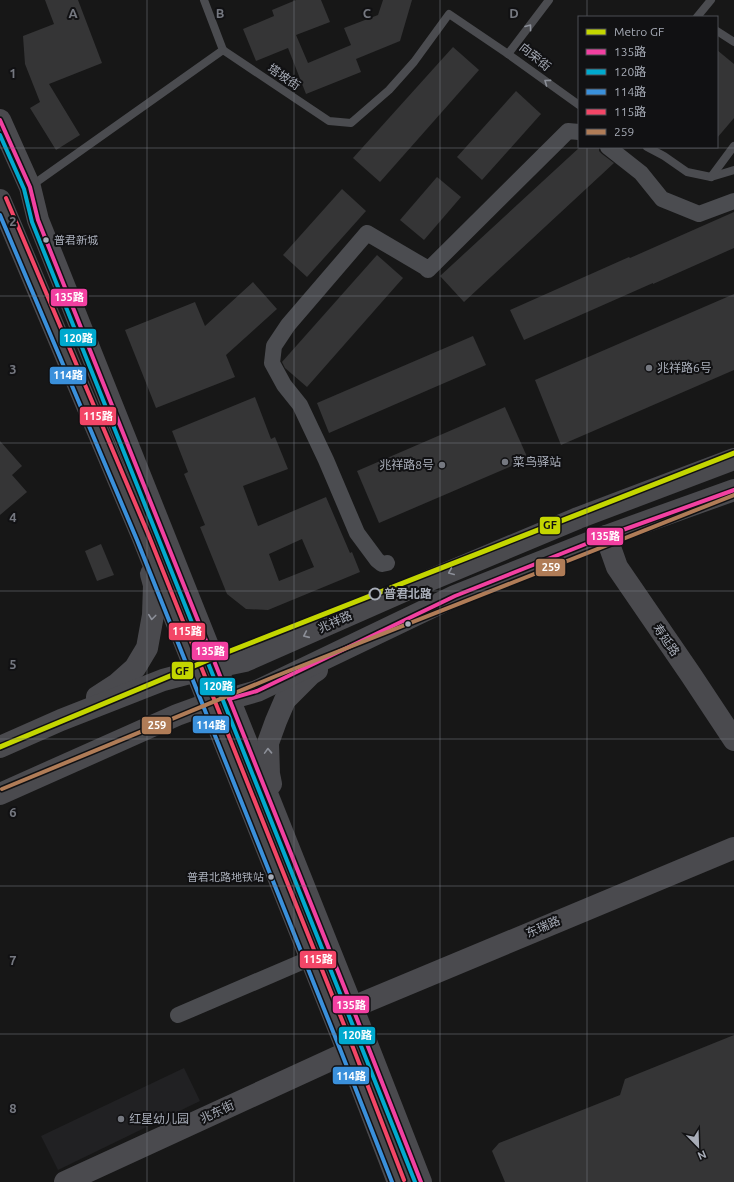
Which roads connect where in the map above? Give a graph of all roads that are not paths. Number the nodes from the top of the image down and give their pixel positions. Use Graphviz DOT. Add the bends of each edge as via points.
graph roads {
  1 [pos="204,0"];
  2 [pos="549,0"];
  3 [pos="711,0"];
  4 [pos="698,16"];
  5 [pos="718,32"];
  6 [pos="734,42"];
  7 [pos="223,50"];
  8 [pos="508,54"];
  9 [pos="578,104"];
  10 [pos="0,120"];
  11 [pos="578,132"];
  12 [pos="734,146"];
  13 [pos="609,148"];
  14 [pos="649,148"];
  15 [pos="734,170"];
  16 [pos="711,177"];
  17 [pos="30,187"];
  18 [pos="0,200"];
  19 [pos="734,201"];
  20 [pos="734,459"];
  21 [pos="734,490"];
  22 [pos="606,536"];
  23 [pos="143,538"];
  24 [pos="388,563"];
  25 [pos="351,646"];
  26 [pos="207,669"];
  27 [pos="219,701"];
  28 [pos="61,720"];
  29 [pos="734,740"];
  30 [pos="0,747"];
  31 [pos="0,794"];
  32 [pos="277,818"];
  33 [pos="734,848"];
  34 [pos="311,958"];
  35 [pos="353,1007"];
  36 [pos="178,1015"];
  37 [pos="348,1052"];
  38 [pos="65,1182"];
  39 [pos="398,1182"];
  40 [pos="421,1182"];
  1 -- 7 [label="lane"];
  8 -- 2 [label="lane, 向荣街, one-way"];
  3 -- 4 [label="lane"];
  5 -- 6 [label="lane"];
  7 -- 8 [label="lane, 塔坡街" via="329,121 351,123 389,90 414,62 449,14"];
  7 -- 17 [label="lane"];
  9 -- 8 [label="lane, 向荣街, one-way"];
  10 -- 17 [label="main road"];
  11 -- 24 [label="street" via="568,131 428,270 367,233 288,325 274,346 272,363 284,385 300,405 357,533 377,560 382,564"];
  12 -- 16 [label="lane"];
  13 -- 19 [label="street" via="641,173 662,199 699,214"];
  14 -- 16 [label="lane" via="687,172"];
  15 -- 16 [label="lane"];
  17 -- 26 [label="main road" via="38,220"];
  18 -- 23 [label="main road"];
  20 -- 26 [label="main road, 兆祥路, one-way" via="571,521 245,661"];
  21 -- 22 [label="main road"];
  22 -- 25 [label="main road" via="455,596"];
  22 -- 29 [label="main road, 寿延路" via="617,567"];
  23 -- 26 [label="main road"];
  23 -- 28 [label="main road, one-way" via="154,585 153,615 147,648 134,668 118,684"];
  25 -- 27 [label="main road" via="257,691"];
  32 -- 25 [label="main road, one-way" via="269,774 268,743 285,700 311,674"];
  26 -- 27 [label="main road"];
  26 -- 28 [label="main road, 兆祥路" via="164,680"];
  27 -- 31 [label="main road" via="177,715"];
  27 -- 32 [label="main road"];
  27 -- 34 [label="main road"];
  28 -- 30 [label="main road, 兆祥路"];
  32 -- 35 [label="main road"];
  33 -- 35 [label="main road, 东瑞路"];
  34 -- 36 [label="street"];
  34 -- 37 [label="main road"];
  35 -- 40 [label="main road"];
  37 -- 38 [label="main road, 兆东街"];
  37 -- 39 [label="main road"];
}
